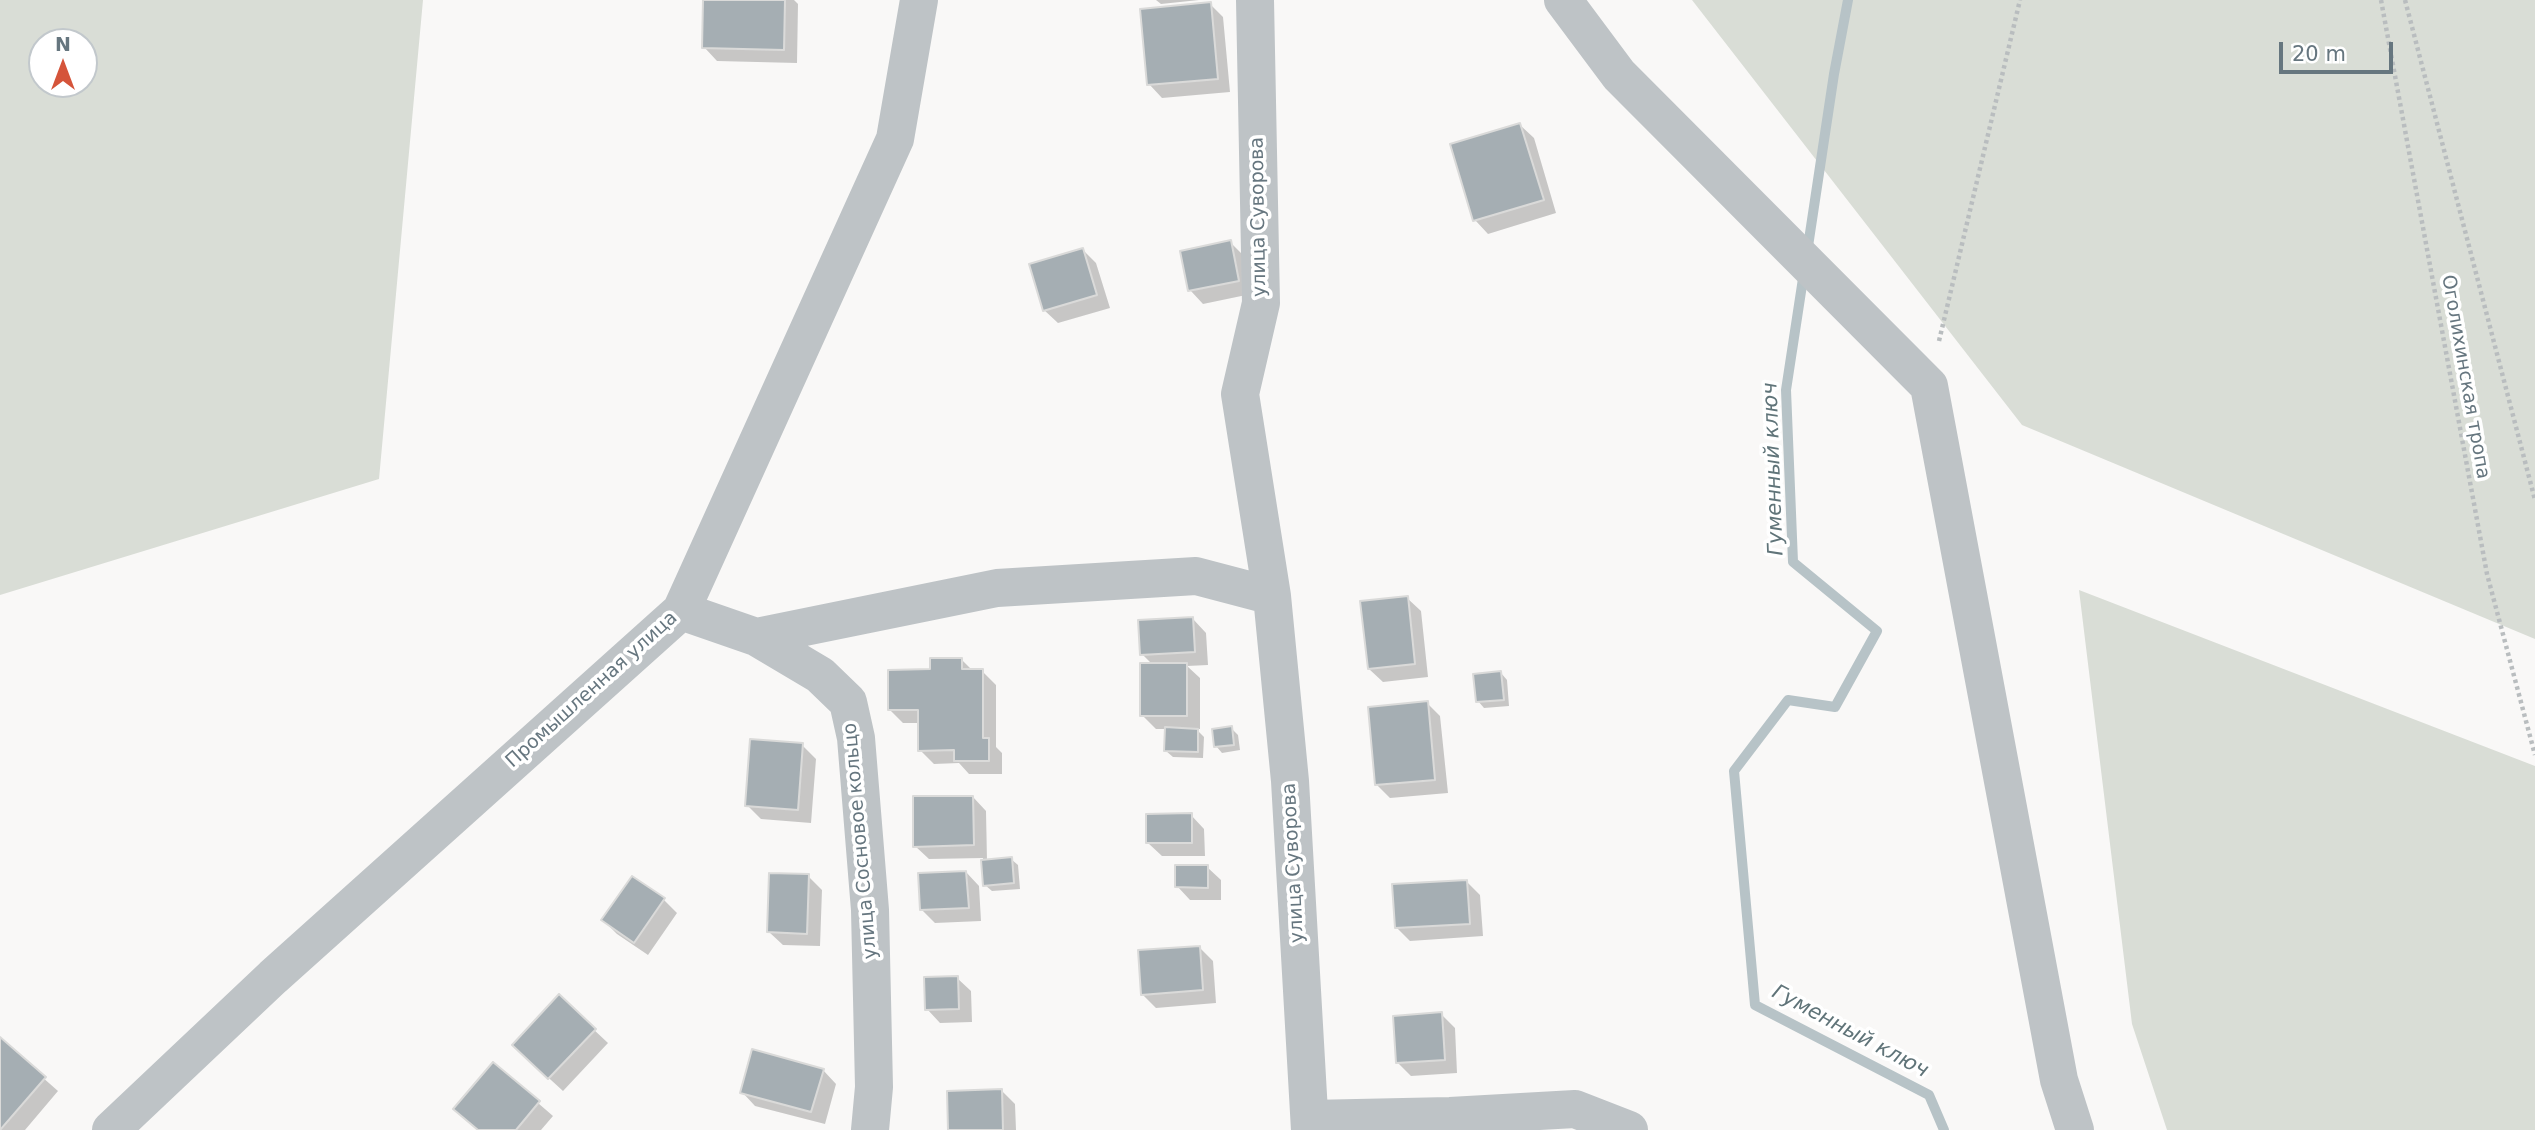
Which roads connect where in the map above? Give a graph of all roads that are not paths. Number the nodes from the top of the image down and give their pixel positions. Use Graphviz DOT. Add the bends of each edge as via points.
graph roads {
  1 [pos="919,0"];
  2 [pos="1255,0"];
  3 [pos="1563,0"];
  4 [pos="1272,596"];
  5 [pos="681,611"];
  6 [pos="756,637"];
  7 [pos="1310,1124"];
  8 [pos="111,1130"];
  9 [pos="870,1130"];
  10 [pos="1629,1130"];
  11 [pos="2075,1130"];
  1 -- 5 [label="street, Промышленная улица" via="895,139"];
  2 -- 4 [label="street, улица Суворова" via="1261,303 1240,394"];
  3 -- 11 [label="street" via="1619,75 1928,386 2059,1080"];
  4 -- 6 [label="street" via="1196,576 997,588"];
  4 -- 7 [label="street, улица Суворова" via="1290,781"];
  5 -- 6 [label="street, улица Сосновое кольцо"];
  5 -- 8 [label="street, Промышленная улица" via="273,976"];
  6 -- 9 [label="street, улица Сосновое кольцо" via="820,674 848,702 856,738 870,910 874,1087"];
  7 -- 10 [label="street" via="1575,1109"];
}
